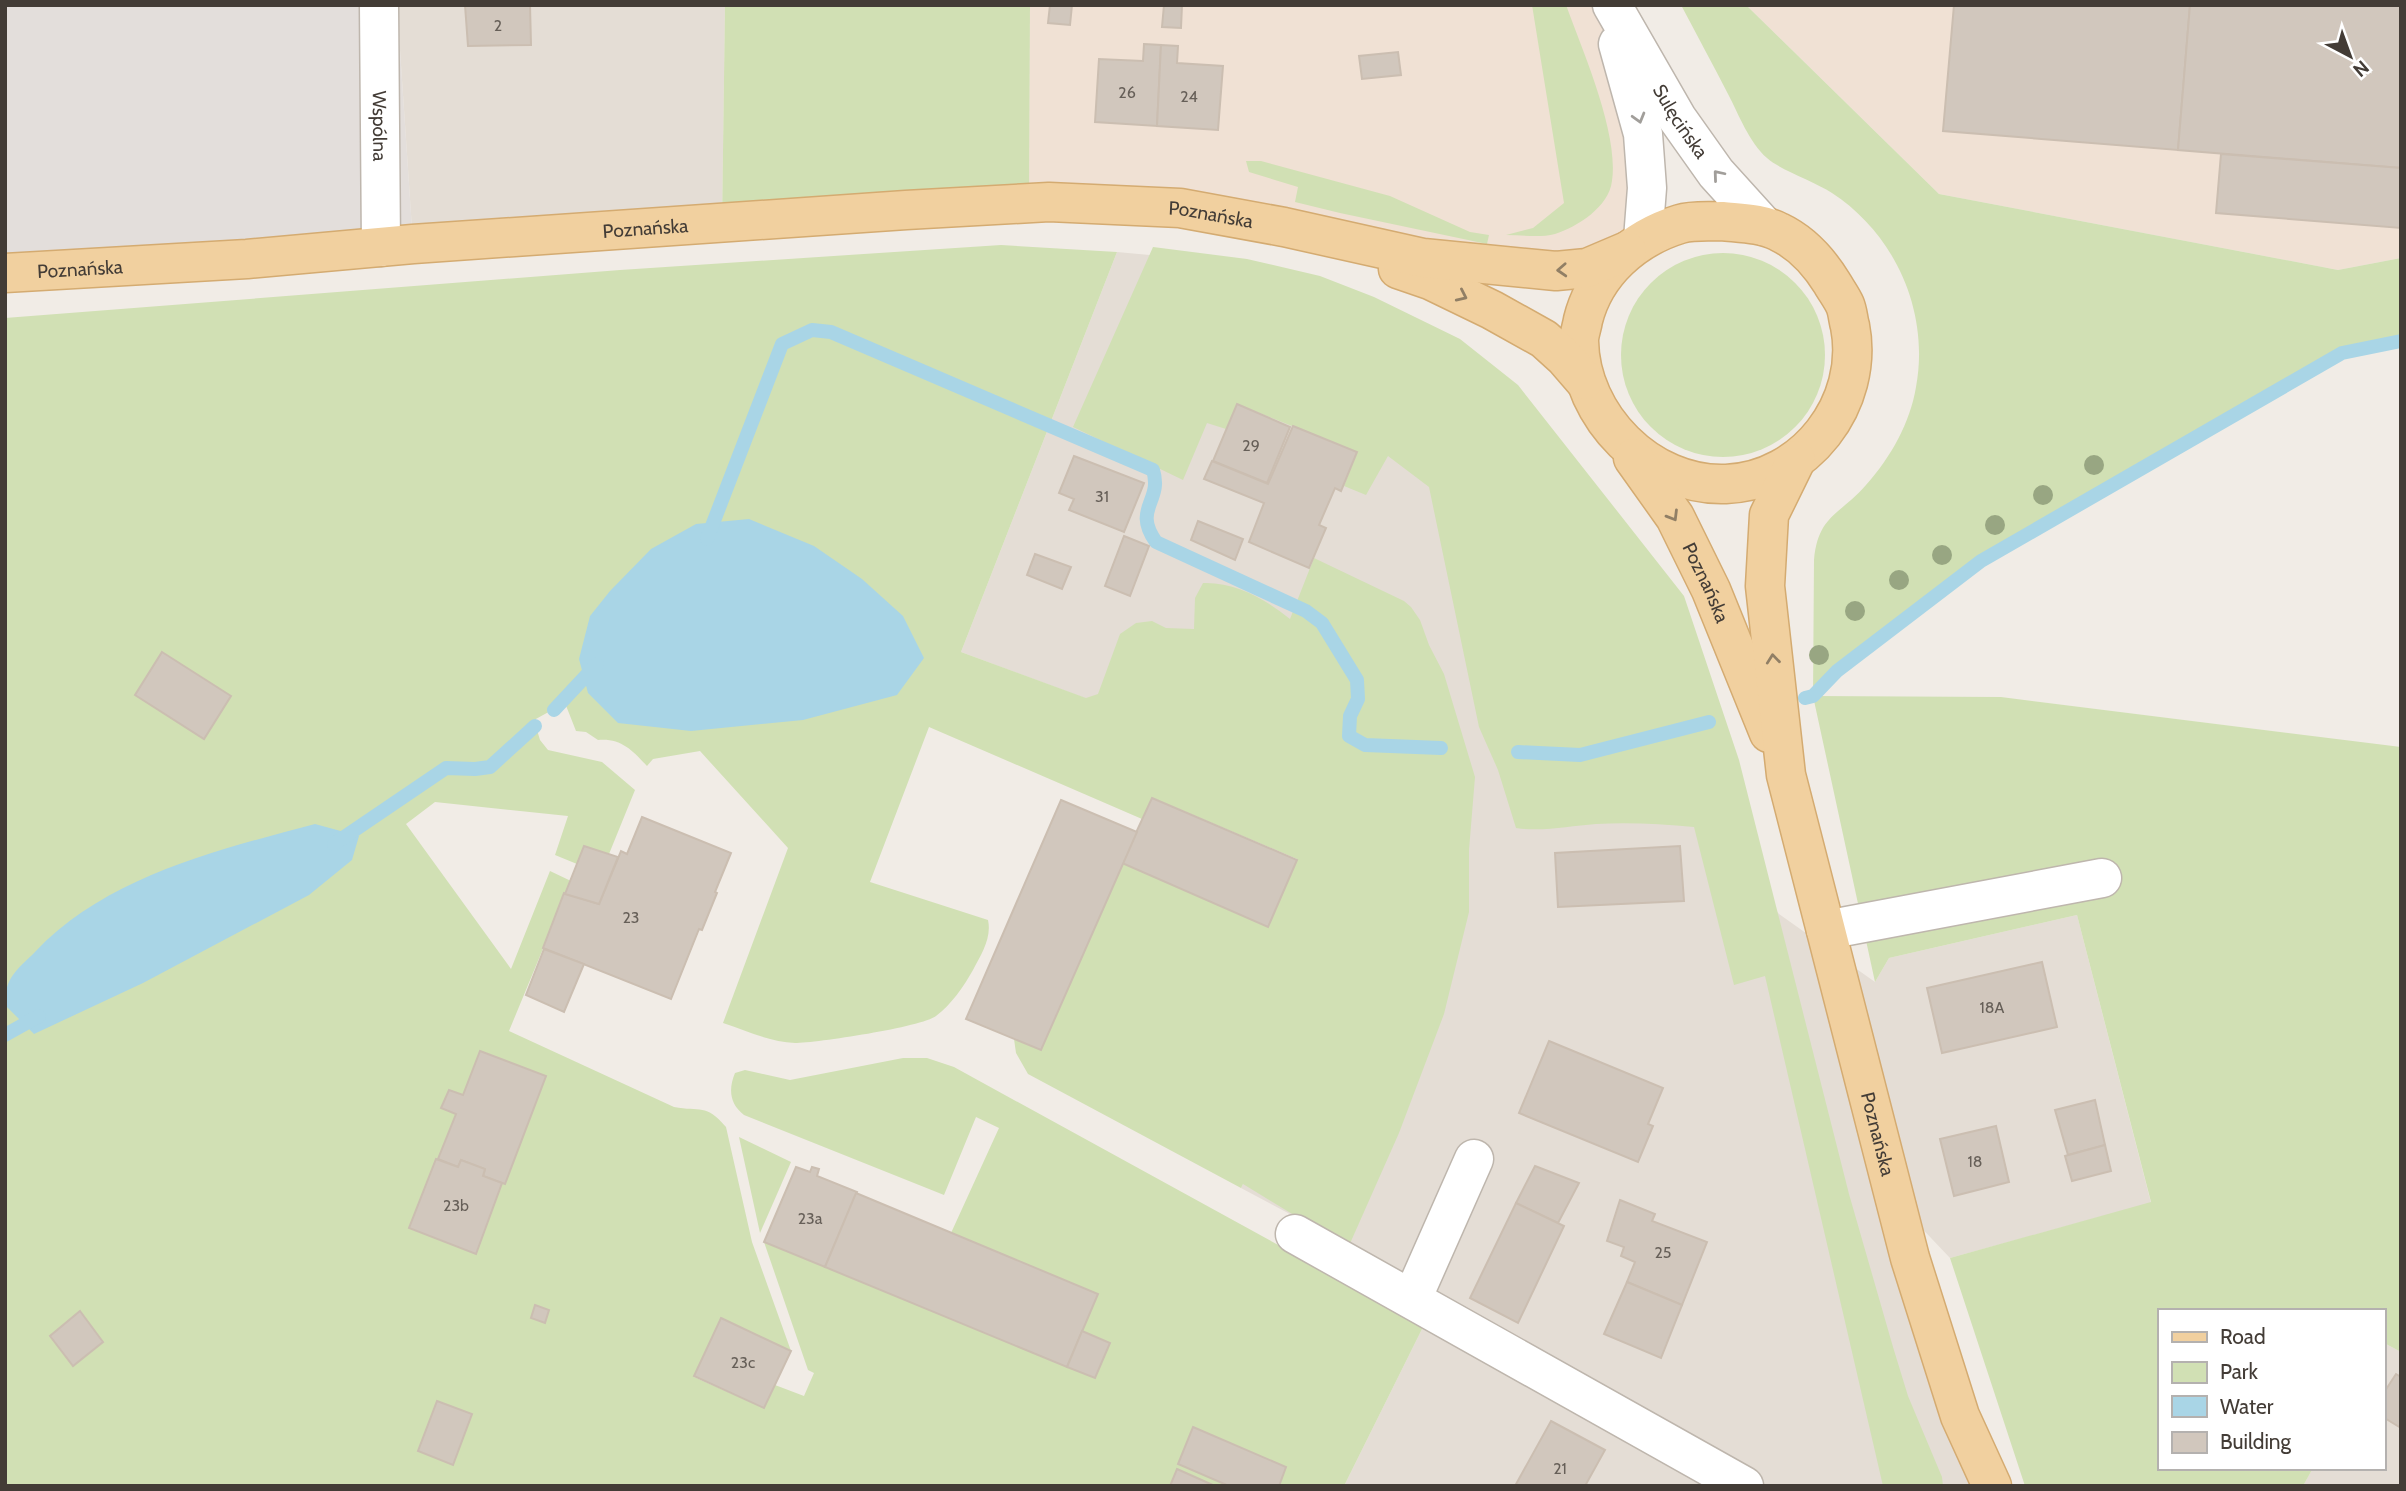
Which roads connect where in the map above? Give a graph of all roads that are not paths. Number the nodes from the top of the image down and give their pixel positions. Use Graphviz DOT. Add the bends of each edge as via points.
graph roads {
  1 [pos="379,5"];
  2 [pos="1610,5"];
  3 [pos="1764,226"];
  4 [pos="1284,227"];
  5 [pos="1635,245"];
  6 [pos="381,247"];
  7 [pos="5,273"];
  8 [pos="1584,380"];
  9 [pos="1620,439"];
  10 [pos="1796,460"];
  11 [pos="1787,775"];
  12 [pos="2102,878"];
  13 [pos="1826,930"];
  14 [pos="1474,1159"];
  15 [pos="1295,1234"];
  16 [pos="1412,1299"];
  17 [pos="1744,1486"];
  18 [pos="1992,1486"];
  1 -- 6 [label="street, Wspólna"];
  3 -- 2 [label="street, Sulęcińska, one-way" via="1716,173 1677,118"];
  2 -- 5 [label="street, Sulęcińska, one-way" via="1643,134 1647,188"];
  3 -- 5 [label="main road, Poznańska" via="1723,220 1682,224"];
  3 -- 10 [label="main road, Poznańska" via="1796,242 1821,265 1846,306 1853,341 1851,377 1842,404 1824,434"];
  5 -- 4 [label="main road, Poznańska, one-way" via="1587,268 1556,271 1423,258"];
  4 -- 6 [label="main road, Poznańska" via="1180,208 1049,202"];
  4 -- 8 [label="main road, Poznańska, one-way" via="1430,281 1492,310 1544,339"];
  5 -- 8 [label="main road" via="1605,274 1587,306 1579,338"];
  6 -- 7 [label="main road, Poznańska"];
  8 -- 9 [label="main road"];
  9 -- 10 [label="main road" via="1667,473 1701,483 1728,484 1770,475"];
  9 -- 11 [label="main road, Poznańska, one-way" via="1687,541"];
  11 -- 10 [label="main road, Poznańska, one-way" via="1765,586 1769,515"];
  11 -- 13 [label="main road, Poznańska"];
  12 -- 13 [label="street"];
  13 -- 18 [label="main road, Poznańska" via="1928,1320 1960,1416"];
  14 -- 16 [label="street"];
  15 -- 16 [label="street"];
  16 -- 17 [label="street"];
}
